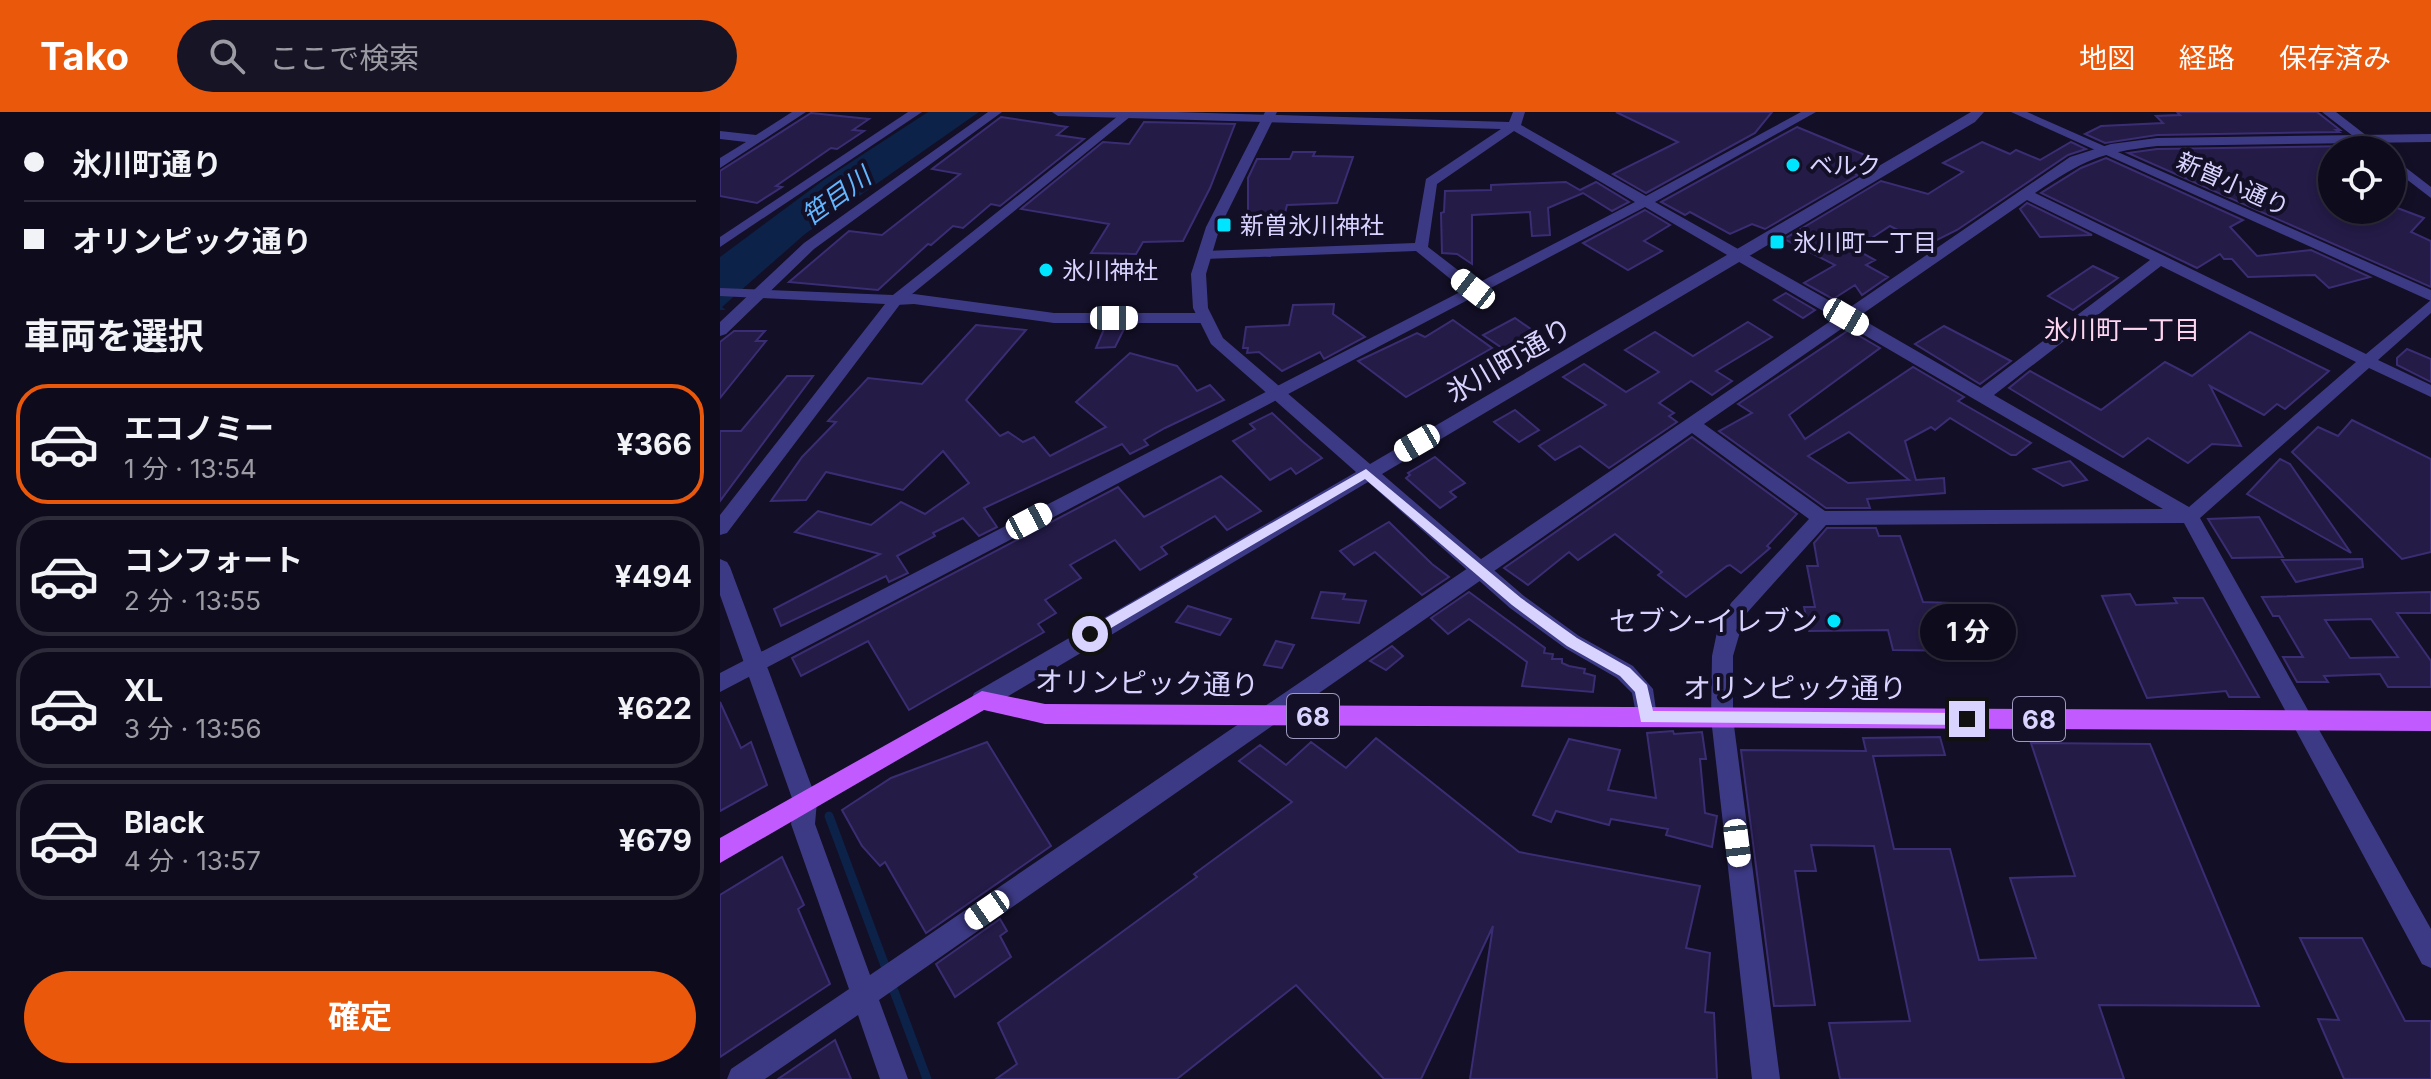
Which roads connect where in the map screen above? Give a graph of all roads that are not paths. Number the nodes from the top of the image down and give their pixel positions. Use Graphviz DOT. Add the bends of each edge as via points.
graph roads {
  1 [pos="800,112"];
  2 [pos="916,112"];
  3 [pos="996,112"];
  4 [pos="1058,112"];
  5 [pos="1810,112"];
  6 [pos="1978,112"];
  7 [pos="2017,112"];
  8 [pos="2328,112"];
  9 [pos="1128,113"];
  10 [pos="1270,115"];
  11 [pos="1516,119"];
  12 [pos="720,135"];
  13 [pos="2362,136"];
  14 [pos="2406,138"];
  15 [pos="2416,138"];
  16 [pos="2431,138"];
  17 [pos="757,139"];
  18 [pos="2318,140"];
  19 [pos="2431,149"];
  20 [pos="2102,150"];
  21 [pos="720,164"];
  22 [pos="2406,173"];
  23 [pos="2026,194"];
  24 [pos="2431,194"];
  25 [pos="1647,201"];
  26 [pos="720,243"];
  27 [pos="1419,247"];
  28 [pos="1204,255"];
  29 [pos="1738,255"];
  30 [pos="2161,259"];
  31 [pos="1473,289"];
  32 [pos="720,292"];
  33 [pos="754,293"];
  34 [pos="2431,296"];
  35 [pos="896,300"];
  36 [pos="2431,305"];
  37 [pos="1846,317"];
  38 [pos="1203,318"];
  39 [pos="720,331"];
  40 [pos="2369,361"];
  41 [pos="2431,392"];
  42 [pos="1274,393"];
  43 [pos="1983,395"];
  44 [pos="1691,423"];
  45 [pos="1366,473"];
  46 [pos="2190,516"];
  47 [pos="1821,518"];
  48 [pos="720,528"];
  49 [pos="720,567"];
  50 [pos="1478,569"];
  51 [pos="757,664"];
  52 [pos="720,683"];
  53 [pos="982,700"];
  54 [pos="1269,715"];
  55 [pos="1646,717"];
  56 [pos="1722,718"];
  57 [pos="2303,720"];
  58 [pos="2431,721"];
  59 [pos="805,801"];
  60 [pos="720,851"];
  61 [pos="2431,955"];
  62 [pos="866,993"];
  63 [pos="741,1079"];
  64 [pos="894,1079"];
  65 [pos="1766,1079"];
  1 -- 17 [label="street"];
  2 -- 26 [label="street"];
  3 -- 33 [label="street" via="809,246"];
  4 -- 9 [label="street"];
  5 -- 25 [label="street"];
  6 -- 29 [label="street, 氷川町通り"];
  7 -- 20 [label="street, 新曽小通り"];
  8 -- 13 [label="street"];
  9 -- 10 [label="street"];
  9 -- 35 [label="street"];
  10 -- 11 [label="street"];
  10 -- 28 [label="street" via="1236,174"];
  11 -- 25 [label="street"];
  11 -- 27 [label="street" via="1431,182"];
  12 -- 17 [label="street"];
  14 -- 15 [label="street"];
  15 -- 16 [label="street"];
  15 -- 19 [label="street"];
  17 -- 21 [label="street"];
  18 -- 20 [label="street" via="2177,141"];
  20 -- 23 [label="street" via="2075,160"];
  20 -- 34 [label="street, 新曽小通り"];
  22 -- 24 [label="street"];
  23 -- 30 [label="street"];
  23 -- 37 [label="street"];
  25 -- 29 [label="street"];
  25 -- 31 [label="street"];
  27 -- 28 [label="street"];
  27 -- 31 [label="street"];
  28 -- 38 [label="street" via="1198,295"];
  29 -- 37 [label="street"];
  29 -- 45 [label="street, 氷川町通り"];
  30 -- 40 [label="street"];
  30 -- 43 [label="street"];
  31 -- 42 [label="street"];
  32 -- 33 [label="street"];
  33 -- 35 [label="street"];
  33 -- 39 [label="street"];
  35 -- 38 [label="street" via="1054,318"];
  35 -- 48 [label="street"];
  36 -- 40 [label="street"];
  37 -- 43 [label="street"];
  37 -- 44 [label="street"];
  38 -- 42 [label="street" via="1217,341"];
  40 -- 41 [label="street"];
  40 -- 46 [label="street"];
  42 -- 45 [label="street"];
  42 -- 51 [label="street"];
  43 -- 46 [label="street"];
  44 -- 47 [label="street"];
  44 -- 50 [label="street"];
  45 -- 50 [label="street"];
  45 -- 53 [label="street, 氷川町通り"];
  46 -- 47 [label="street"];
  46 -- 57 [label="street"];
  47 -- 56 [label="street" via="1732,620 1720,666"];
  49 -- 51 [label="street"];
  50 -- 54 [label="street"];
  50 -- 55 [label="street" via="1572,642 1625,672 1642,689"];
  51 -- 52 [label="street"];
  51 -- 59 [label="street"];
  53 -- 54 [label="main road, オリンピック通り / 68" via="1045,714"];
  53 -- 59 [label="main road"];
  54 -- 55 [label="main road, オリンピック通り / 68"];
  54 -- 62 [label="street"];
  55 -- 56 [label="main road, オリンピック通り / 68"];
  56 -- 57 [label="main road, オリンピック通り / 68"];
  56 -- 65 [label="street"];
  57 -- 58 [label="main road, オリンピック通り / 68"];
  57 -- 61 [label="street"];
  59 -- 60 [label="main road"];
  59 -- 62 [label="street" via="803,824"];
  62 -- 63 [label="street"];
  62 -- 64 [label="street"];
}
